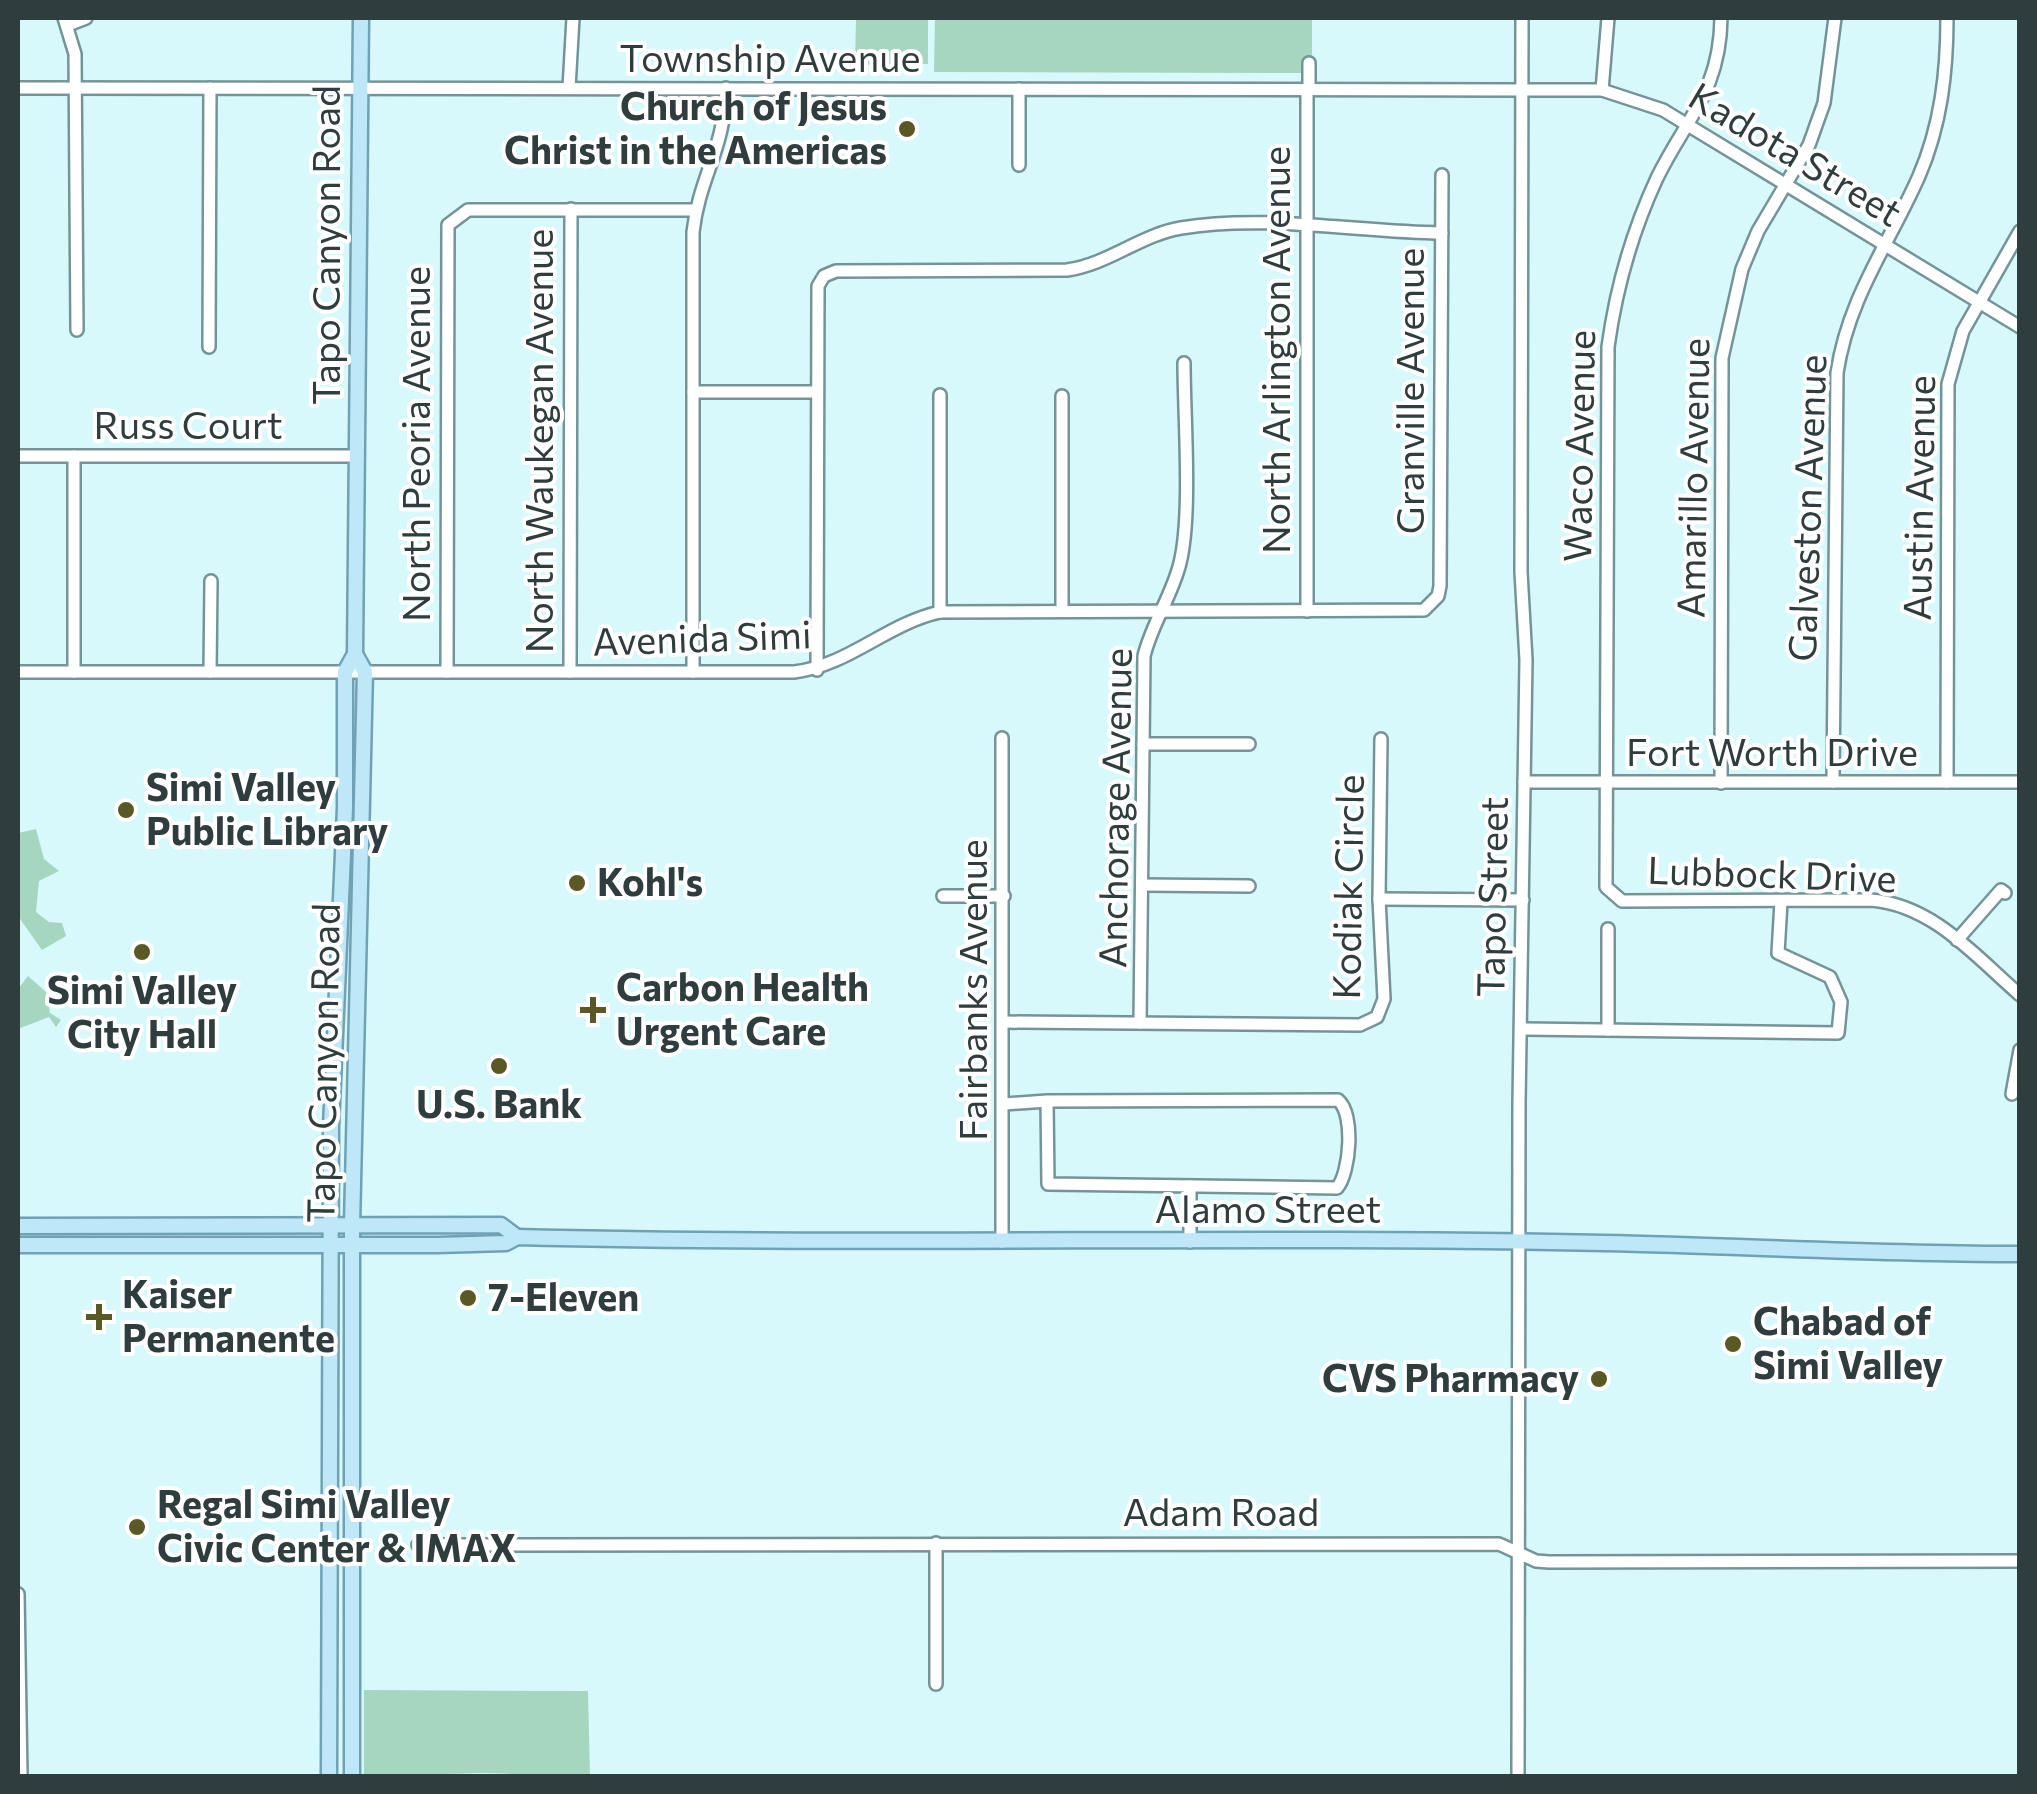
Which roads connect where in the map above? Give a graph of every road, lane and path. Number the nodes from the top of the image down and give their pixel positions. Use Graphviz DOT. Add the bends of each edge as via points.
graph roads {
  1 [pos="86,18"];
  2 [pos="361,18"];
  3 [pos="573,18"];
  4 [pos="1522,18"];
  5 [pos="1608,18"];
  6 [pos="1721,18"];
  7 [pos="1836,18"];
  8 [pos="1948,18"];
  9 [pos="66,21"];
  10 [pos="1309,63"];
  11 [pos="18,88"];
  12 [pos="76,88"];
  13 [pos="210,88"];
  14 [pos="361,88"];
  15 [pos="569,88"];
  16 [pos="726,88"];
  17 [pos="1019,89"];
  18 [pos="1308,89"];
  19 [pos="1522,89"];
  20 [pos="1602,90"];
  21 [pos="1686,124"];
  22 [pos="1019,165"];
  23 [pos="1442,176"];
  24 [pos="1785,184"];
  25 [pos="570,210"];
  26 [pos="696,210"];
  27 [pos="1307,226"];
  28 [pos="2020,232"];
  29 [pos="1442,233"];
  30 [pos="1882,243"];
  31 [pos="1980,303"];
  32 [pos="2020,327"];
  33 [pos="76,330"];
  34 [pos="209,347"];
  35 [pos="1184,363"];
  36 [pos="693,392"];
  37 [pos="817,392"];
  38 [pos="940,395"];
  39 [pos="1062,396"];
  40 [pos="18,456"];
  41 [pos="74,456"];
  42 [pos="358,456"];
  43 [pos="211,581"];
  44 [pos="1432,605"];
  45 [pos="1062,611"];
  46 [pos="1159,611"];
  47 [pos="1307,611"];
  48 [pos="940,612"];
  49 [pos="355,654"];
  50 [pos="817,670"];
  51 [pos="18,672"];
  52 [pos="74,672"];
  53 [pos="210,672"];
  54 [pos="345,672"];
  55 [pos="365,672"];
  56 [pos="447,672"];
  57 [pos="570,672"];
  58 [pos="693,672"];
  59 [pos="1002,738"];
  60 [pos="1382,739"];
  61 [pos="1143,744"];
  62 [pos="1249,744"];
  63 [pos="1524,782"];
  64 [pos="1833,782"];
  65 [pos="1946,782"];
  66 [pos="2020,782"];
  67 [pos="1606,783"];
  68 [pos="1720,783"];
  69 [pos="1143,886"];
  70 [pos="1249,886"];
  71 [pos="2005,893"];
  72 [pos="943,896"];
  73 [pos="1004,896"];
  74 [pos="1612,897"];
  75 [pos="1379,900"];
  76 [pos="1523,900"];
  77 [pos="1781,902"];
  78 [pos="1608,929"];
  79 [pos="1957,940"];
  80 [pos="2020,995"];
  81 [pos="1004,1022"];
  82 [pos="1140,1022"];
  83 [pos="1521,1029"];
  84 [pos="1608,1030"];
  85 [pos="2020,1050"];
  86 [pos="2012,1094"];
  87 [pos="1048,1101"];
  88 [pos="1004,1104"];
  89 [pos="1190,1186"];
  90 [pos="352,1225"];
  91 [pos="18,1226"];
  92 [pos="331,1226"];
  93 [pos="517,1237"];
  94 [pos="1002,1242"];
  95 [pos="1190,1242"];
  96 [pos="1519,1242"];
  97 [pos="331,1244"];
  98 [pos="352,1244"];
  99 [pos="18,1245"];
  100 [pos="2020,1254"];
  101 [pos="936,1543"];
  102 [pos="418,1544"];
  103 [pos="1518,1550"];
  104 [pos="2020,1561"];
  105 [pos="18,1594"];
  106 [pos="18,1659"];
  107 [pos="936,1684"];
  108 [pos="18,1748"];
  109 [pos="21,1776"];
  110 [pos="329,1776"];
  111 [pos="352,1776"];
  112 [pos="1518,1776"];
  1 -- 9 [label="street"];
  2 -- 14 [label="main road, Tapo Canyon Road"];
  3 -- 15 [label="street"];
  4 -- 19 [label="street, Tapo Street"];
  5 -- 20 [label="street"];
  6 -- 21 [label="street, Waco Avenue" via="1718,67"];
  7 -- 24 [label="street, Amarillo Avenue" via="1824,103"];
  8 -- 30 [label="street, Galveston Avenue" via="1932,140"];
  9 -- 12 [label="street" via="76,54"];
  10 -- 18 [label="street, North Arlington Avenue"];
  11 -- 12 [label="street, Township Avenue"];
  12 -- 13 [label="street, Township Avenue"];
  12 -- 33 [label="street"];
  13 -- 14 [label="street, Township Avenue"];
  13 -- 34 [label="street"];
  14 -- 15 [label="street, Township Avenue"];
  14 -- 42 [label="main road, Tapo Canyon Road"];
  15 -- 16 [label="street, Township Avenue"];
  16 -- 17 [label="street, Township Avenue"];
  16 -- 26 [label="street" via="722,140"];
  17 -- 18 [label="street, Township Avenue"];
  17 -- 22 [label="street"];
  18 -- 19 [label="street, Township Avenue"];
  18 -- 27 [label="street, North Arlington Avenue"];
  19 -- 20 [label="street, Kadota Street"];
  19 -- 63 [label="street, Tapo Street"];
  20 -- 21 [label="street, Kadota Street" via="1645,101"];
  21 -- 24 [label="street, Kadota Street"];
  21 -- 67 [label="street, Waco Avenue" via="1638,222 1608,347"];
  23 -- 29 [label="street, Granville Avenue"];
  24 -- 30 [label="street, Kadota Street"];
  24 -- 68 [label="street, Amarillo Avenue" via="1742,269 1722,358"];
  25 -- 26 [label="street"];
  25 -- 56 [label="street, North Peoria Avenue" via="468,210 454,218 447,234"];
  25 -- 57 [label="street, North Waukegan Avenue"];
  26 -- 36 [label="street"];
  27 -- 29 [label="street"];
  27 -- 37 [label="street" via="1179,228 1067,270 830,272 818,286"];
  27 -- 47 [label="street, North Arlington Avenue"];
  28 -- 31 [label="street, Austin Avenue"];
  29 -- 44 [label="street, Granville Avenue" via="1440,586"];
  30 -- 31 [label="street, Kadota Street"];
  30 -- 64 [label="street, Galveston Avenue" via="1852,307 1837,373"];
  31 -- 32 [label="street, Kadota Street"];
  31 -- 65 [label="street, Austin Avenue" via="1955,348 1948,384"];
  35 -- 46 [label="street, Anchorage Avenue" via="1183,547"];
  36 -- 37 [label="street"];
  36 -- 58 [label="street"];
  37 -- 50 [label="street"];
  38 -- 48 [label="street"];
  39 -- 45 [label="street"];
  40 -- 41 [label="street, Russ Court"];
  41 -- 42 [label="street, Russ Court"];
  41 -- 52 [label="street"];
  42 -- 49 [label="main road, Tapo Canyon Road"];
  43 -- 53 [label="street"];
  44 -- 47 [label="street, Avenida Simi" via="1415,612"];
  45 -- 46 [label="street, Avenida Simi"];
  45 -- 48 [label="street, Avenida Simi"];
  46 -- 47 [label="street, Avenida Simi"];
  46 -- 61 [label="street, Anchorage Avenue" via="1144,656"];
  48 -- 50 [label="street, Avenida Simi" via="902,623"];
  49 -- 54 [label="main road, Tapo Canyon Road"];
  49 -- 55 [label="main road, Tapo Canyon Road"];
  50 -- 58 [label="street, Avenida Simi"];
  51 -- 52 [label="street, Avenida Simi"];
  52 -- 53 [label="street, Avenida Simi"];
  53 -- 54 [label="street, Avenida Simi"];
  54 -- 55 [label="street, Avenida Simi"];
  54 -- 92 [label="main road, Tapo Canyon Road"];
  55 -- 56 [label="street, Avenida Simi"];
  55 -- 90 [label="main road, Tapo Canyon Road"];
  56 -- 57 [label="street, Avenida Simi"];
  57 -- 58 [label="street, Avenida Simi"];
  59 -- 73 [label="street, Fairbanks Avenue"];
  60 -- 75 [label="street, Kodiak Circle"];
  61 -- 62 [label="street"];
  61 -- 69 [label="street, Anchorage Avenue"];
  63 -- 67 [label="street, Fort Worth Drive"];
  63 -- 76 [label="street, Tapo Street"];
  64 -- 65 [label="street, Fort Worth Drive"];
  64 -- 68 [label="street, Fort Worth Drive"];
  65 -- 66 [label="street, Fort Worth Drive"];
  67 -- 68 [label="street, Fort Worth Drive"];
  67 -- 74 [label="street, Waco Avenue" via="1606,887"];
  69 -- 70 [label="street"];
  69 -- 82 [label="street, Anchorage Avenue"];
  71 -- 79 [label="street"];
  72 -- 73 [label="street"];
  73 -- 81 [label="street, Fairbanks Avenue"];
  74 -- 77 [label="street, Lubbock Drive"];
  75 -- 76 [label="street"];
  75 -- 82 [label="street, Kodiak Circle" via="1384,999 1377,1017 1360,1025"];
  76 -- 83 [label="street, Tapo Street"];
  77 -- 79 [label="street, Lubbock Drive" via="1884,901 1921,913"];
  77 -- 84 [label="street" via="1778,953 1830,976 1841,1002 1838,1033"];
  78 -- 84 [label="street"];
  79 -- 80 [label="street, Lubbock Drive"];
  81 -- 82 [label="street"];
  81 -- 88 [label="street, Fairbanks Avenue"];
  83 -- 84 [label="street"];
  83 -- 96 [label="street, Tapo Street"];
  85 -- 86 [label="street"];
  87 -- 88 [label="street"];
  87 -- 89 [label="street" via="1048,1184"];
  87 -- 89 [label="street" via="1344,1103 1345,1178 1336,1188"];
  88 -- 94 [label="street, Fairbanks Avenue"];
  89 -- 95 [label="street"];
  90 -- 92 [label="main road, Alamo Street"];
  90 -- 93 [label="main road, Alamo Street" via="501,1225"];
  90 -- 98 [label="main road, Tapo Canyon Road"];
  91 -- 92 [label="main road, Alamo Street"];
  92 -- 97 [label="main road, Tapo Canyon Road"];
  93 -- 94 [label="main road, Alamo Street"];
  93 -- 98 [label="main road, Alamo Street" via="506,1243"];
  94 -- 95 [label="main road, Alamo Street"];
  95 -- 96 [label="main road, Alamo Street"];
  96 -- 100 [label="main road, Alamo Street"];
  96 -- 103 [label="street, Tapo Street"];
  97 -- 98 [label="main road, Alamo Street"];
  97 -- 99 [label="main road, Alamo Street"];
  97 -- 110 [label="main road, Tapo Canyon Road"];
  98 -- 111 [label="main road, Tapo Canyon Road"];
  101 -- 102 [label="street, Adam Road"];
  101 -- 103 [label="street, Adam Road" via="1499,1544"];
  101 -- 107 [label="street"];
  103 -- 104 [label="street, Adam Road" via="1549,1562"];
  103 -- 112 [label="street, Tapo Street"];
  105 -- 106 [label="street"];
  106 -- 108 [label="street"];
  108 -- 109 [label="street"];
}
